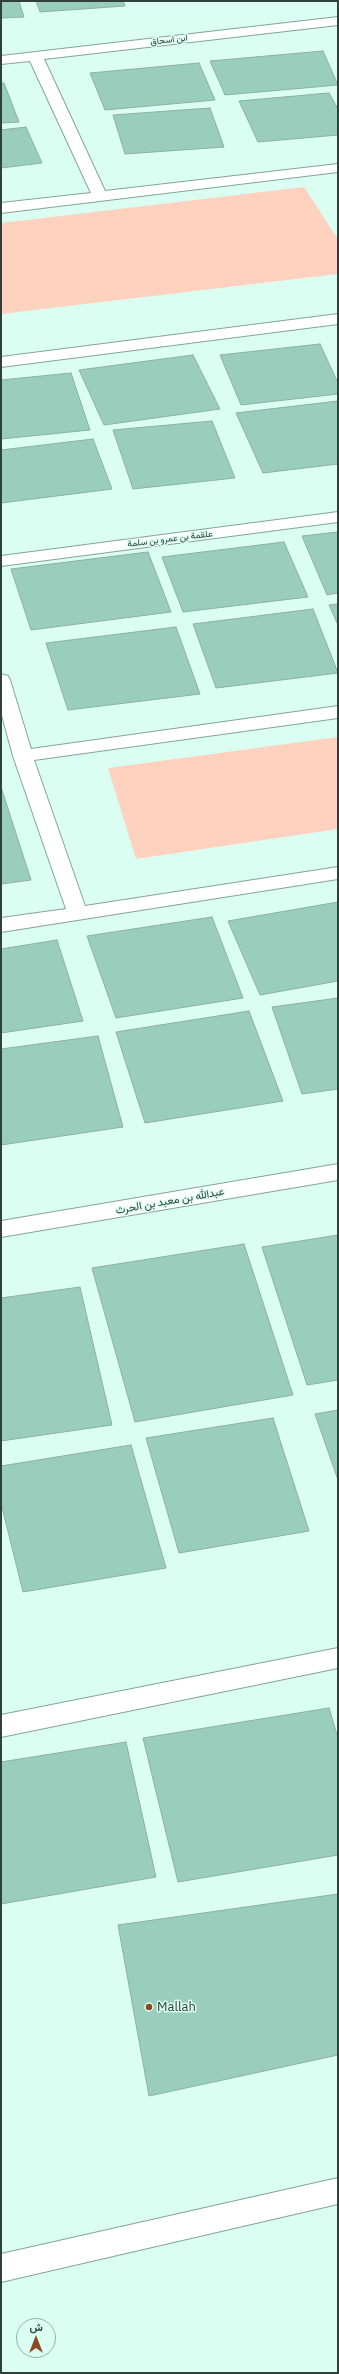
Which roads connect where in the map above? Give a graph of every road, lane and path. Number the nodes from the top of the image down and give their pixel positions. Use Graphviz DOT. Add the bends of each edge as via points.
graph roads {
  1 [pos="338,21"];
  2 [pos="35,56"];
  3 [pos="1,60"];
  4 [pos="338,168"];
  5 [pos="100,196"];
  6 [pos="1,208"];
  7 [pos="338,319"];
  8 [pos="1,362"];
  9 [pos="338,517"];
  10 [pos="1,561"];
  11 [pos="1,680"];
  12 [pos="338,712"];
  13 [pos="23,756"];
  14 [pos="338,873"];
  15 [pos="77,912"];
  16 [pos="1,925"];
  17 [pos="338,1172"];
  18 [pos="1,1229"];
  19 [pos="338,1658"];
  20 [pos="1,1726"];
  21 [pos="338,2192"];
  22 [pos="1,2268"];
  1 -- 2 [label="street, ابن اسحاق"];
  2 -- 3 [label="street, ابن اسحاق"];
  2 -- 5 [label="street"];
  4 -- 5 [label="street"];
  5 -- 6 [label="street"];
  7 -- 8 [label="street"];
  9 -- 10 [label="street, علقمة بن عمرو بن سلمة"];
  11 -- 13 [label="street"];
  12 -- 13 [label="street"];
  13 -- 15 [label="street"];
  14 -- 15 [label="street"];
  15 -- 16 [label="street"];
  17 -- 18 [label="street, عبدالله بن معبد بن الحرث"];
  19 -- 20 [label="street"];
  21 -- 22 [label="street"];
}
